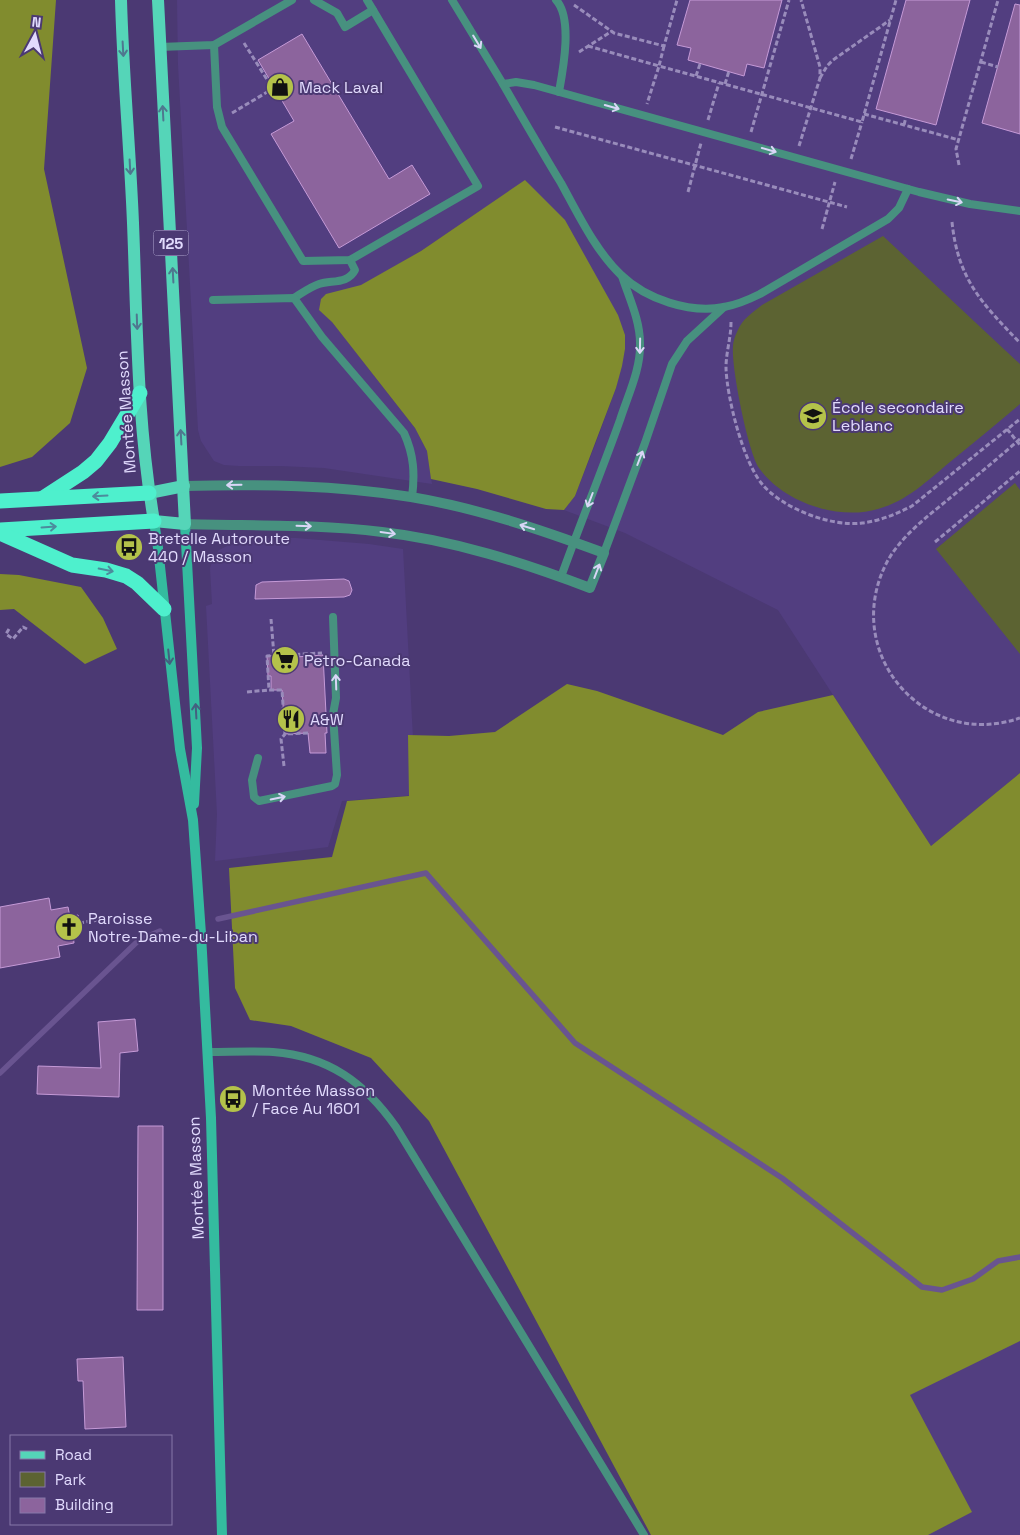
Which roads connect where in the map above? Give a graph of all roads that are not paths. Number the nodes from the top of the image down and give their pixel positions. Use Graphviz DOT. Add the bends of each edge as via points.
graph roads {
  1 [pos="121,0"];
  2 [pos="158,0"];
  3 [pos="292,0"];
  4 [pos="314,0"];
  5 [pos="367,0"];
  6 [pos="452,0"];
  7 [pos="556,0"];
  8 [pos="373,10"];
  9 [pos="214,45"];
  10 [pos="159,47"];
  11 [pos="503,84"];
  12 [pos="558,92"];
  13 [pos="908,189"];
  14 [pos="1020,211"];
  15 [pos="350,260"];
  16 [pos="622,276"];
  17 [pos="294,298"];
  18 [pos="213,300"];
  19 [pos="724,307"];
  20 [pos="140,393"];
  21 [pos="184,486"];
  22 [pos="149,493"];
  23 [pos="412,497"];
  24 [pos="42,499"];
  25 [pos="0,501"];
  26 [pos="154,521"];
  27 [pos="185,524"];
  28 [pos="0,531"];
  29 [pos="574,542"];
  30 [pos="604,553"];
  31 [pos="561,577"];
  32 [pos="164,609"];
  33 [pos="333,617"];
  34 [pos="258,758"];
  35 [pos="193,820"];
  36 [pos="208,1052"];
  37 [pos="222,1535"];
  38 [pos="644,1535"];
  1 -- 20 [label="main road, Montée Masson, one-way"];
  2 -- 10 [label="main road, Montée Masson / 125"];
  3 -- 9 [label="lane"];
  4 -- 8 [label="lane" via="337,12 345,27"];
  5 -- 8 [label="lane"];
  6 -- 11 [label="lane, one-way"];
  7 -- 12 [label="lane" via="563,11 566,54"];
  8 -- 15 [label="lane" via="478,186"];
  9 -- 10 [label="lane"];
  9 -- 15 [label="lane" via="217,107 222,127 303,261"];
  21 -- 10 [label="main road, Montée Masson / 125, one-way"];
  11 -- 12 [label="lane" via="522,82"];
  11 -- 16 [label="lane" via="578,214 603,254"];
  12 -- 13 [label="lane, one-way"];
  13 -- 14 [label="lane, one-way" via="970,204"];
  13 -- 19 [label="lane" via="899,208 888,219 760,294"];
  15 -- 17 [label="lane" via="355,270 352,276 346,280 318,284"];
  16 -- 19 [label="lane" via="664,301 700,308"];
  16 -- 29 [label="lane, one-way" via="639,329 639,360"];
  17 -- 18 [label="lane"];
  17 -- 23 [label="lane" via="322,337 404,433 413,457"];
  30 -- 19 [label="lane, one-way" via="672,364 686,341"];
  20 -- 22 [label="main road, Montée Masson"];
  20 -- 24 [label="highway" via="96,461"];
  21 -- 22 [label="main road"];
  23 -- 21 [label="street, one-way" via="309,486"];
  21 -- 27 [label="main road, Montée Masson / 125"];
  22 -- 24 [label="highway, one-way"];
  22 -- 26 [label="main road, Montée Masson"];
  29 -- 23 [label="street, one-way" via="486,514"];
  24 -- 25 [label="highway"];
  26 -- 27 [label="main road"];
  28 -- 26 [label="highway, one-way"];
  26 -- 32 [label="street, Montée Masson"];
  27 -- 31 [label="street, one-way" via="309,526 383,532 457,546"];
  35 -- 27 [label="street, Montée Masson, one-way" via="197,748"];
  28 -- 32 [label="highway, one-way" via="72,565 126,576"];
  29 -- 30 [label="street"];
  29 -- 31 [label="lane"];
  31 -- 30 [label="street, one-way" via="590,588"];
  32 -- 35 [label="street, Montée Masson, one-way" via="180,749"];
  34 -- 33 [label="lane, one-way" via="252,780 254,798 259,801 335,784"];
  35 -- 36 [label="street, Montée Masson"];
  36 -- 37 [label="street, Montée Masson"];
  36 -- 38 [label="lane" via="276,1052 308,1059 344,1074 373,1097 396,1127"];
}
